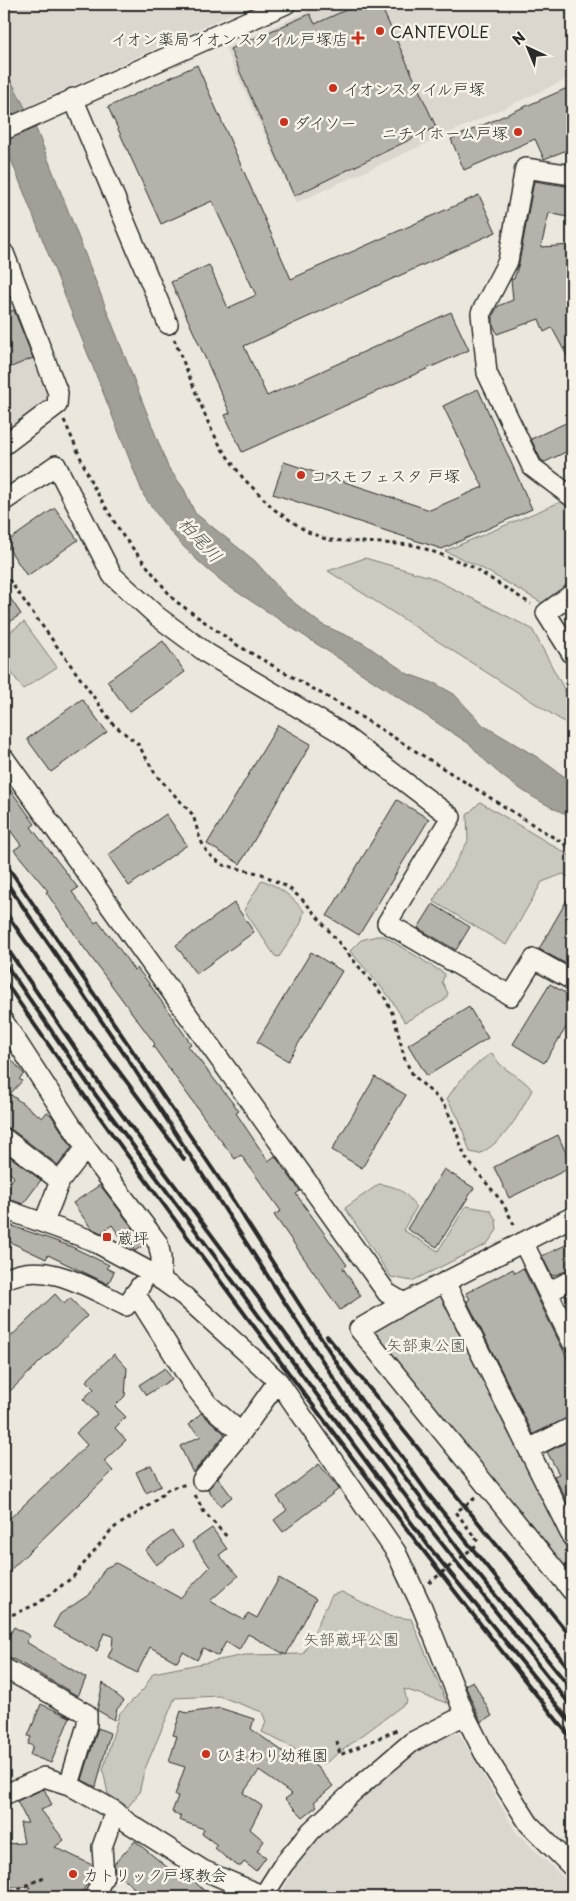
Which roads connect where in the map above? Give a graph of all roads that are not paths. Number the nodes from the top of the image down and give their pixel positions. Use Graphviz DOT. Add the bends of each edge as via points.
graph roads {
  1 [pos="286,4"];
  2 [pos="73,98"];
  3 [pos="4,130"];
  4 [pos="572,175"];
  5 [pos="4,253"];
  6 [pos="168,324"];
  7 [pos="4,445"];
  8 [pos="572,496"];
  9 [pos="4,501"];
  10 [pos="572,594"];
  11 [pos="572,654"];
  12 [pos="4,758"];
  13 [pos="572,980"];
  14 [pos="4,1022"];
  15 [pos="4,1138"];
  16 [pos="86,1148"];
  17 [pos="60,1181"];
  18 [pos="4,1208"];
  19 [pos="572,1217"];
  20 [pos="44,1222"];
  21 [pos="523,1242"];
  22 [pos="156,1276"];
  23 [pos="4,1280"];
  24 [pos="572,1280"];
  25 [pos="445,1282"];
  26 [pos="548,1292"];
  27 [pos="135,1293"];
  28 [pos="404,1303"];
  29 [pos="572,1342"];
  30 [pos="278,1381"];
  31 [pos="572,1427"];
  32 [pos="241,1433"];
  33 [pos="529,1449"];
  34 [pos="196,1485"];
  35 [pos="565,1502"];
  36 [pos="572,1537"];
  37 [pos="572,1591"];
  38 [pos="4,1668"];
  39 [pos="465,1715"];
  40 [pos="69,1786"];
  41 [pos="4,1795"];
  42 [pos="115,1811"];
  43 [pos="572,1867"];
  44 [pos="265,1896"];
  45 [pos="94,1897"];
  1 -- 2 [label="street"];
  2 -- 3 [label="street"];
  2 -- 6 [label="street"];
  4 -- 8 [label="street" via="525,168 508,261 481,313 487,373 532,467"];
  5 -- 7 [label="street" via="58,393 57,405"];
  9 -- 13 [label="street" via="56,465 112,575 158,617 208,654 338,731 451,816 387,923 511,996 534,959"];
  10 -- 11 [label="street" via="546,613"];
  12 -- 28 [label="street" via="387,1293"];
  14 -- 16 [label="street"];
  15 -- 17 [label="street"];
  16 -- 17 [label="street"];
  16 -- 22 [label="street" via="158,1243 161,1257"];
  17 -- 20 [label="street"];
  18 -- 20 [label="street"];
  19 -- 21 [label="street"];
  20 -- 22 [label="street" via="91,1240"];
  21 -- 25 [label="street"];
  21 -- 26 [label="street"];
  22 -- 27 [label="street"];
  22 -- 30 [label="street" via="184,1296"];
  23 -- 27 [label="street" via="23,1272 60,1274 126,1306"];
  24 -- 26 [label="street"];
  25 -- 28 [label="street"];
  25 -- 33 [label="street"];
  26 -- 29 [label="street"];
  27 -- 32 [label="street" via="193,1385 208,1404"];
  28 -- 37 [label="street" via="359,1330"];
  30 -- 32 [label="street"];
  30 -- 39 [label="street" via="396,1552 422,1607"];
  31 -- 33 [label="street"];
  32 -- 34 [label="street"];
  33 -- 35 [label="street"];
  35 -- 36 [label="street"];
  38 -- 40 [label="street" via="87,1714 87,1725"];
  39 -- 43 [label="street" via="484,1753 529,1824"];
  39 -- 44 [label="street" via="412,1742 354,1791 311,1831 283,1865"];
  40 -- 41 [label="street" via="44,1777"];
  40 -- 42 [label="street"];
  42 -- 44 [label="street" via="203,1870"];
  42 -- 45 [label="street" via="102,1847 104,1876"];
}
